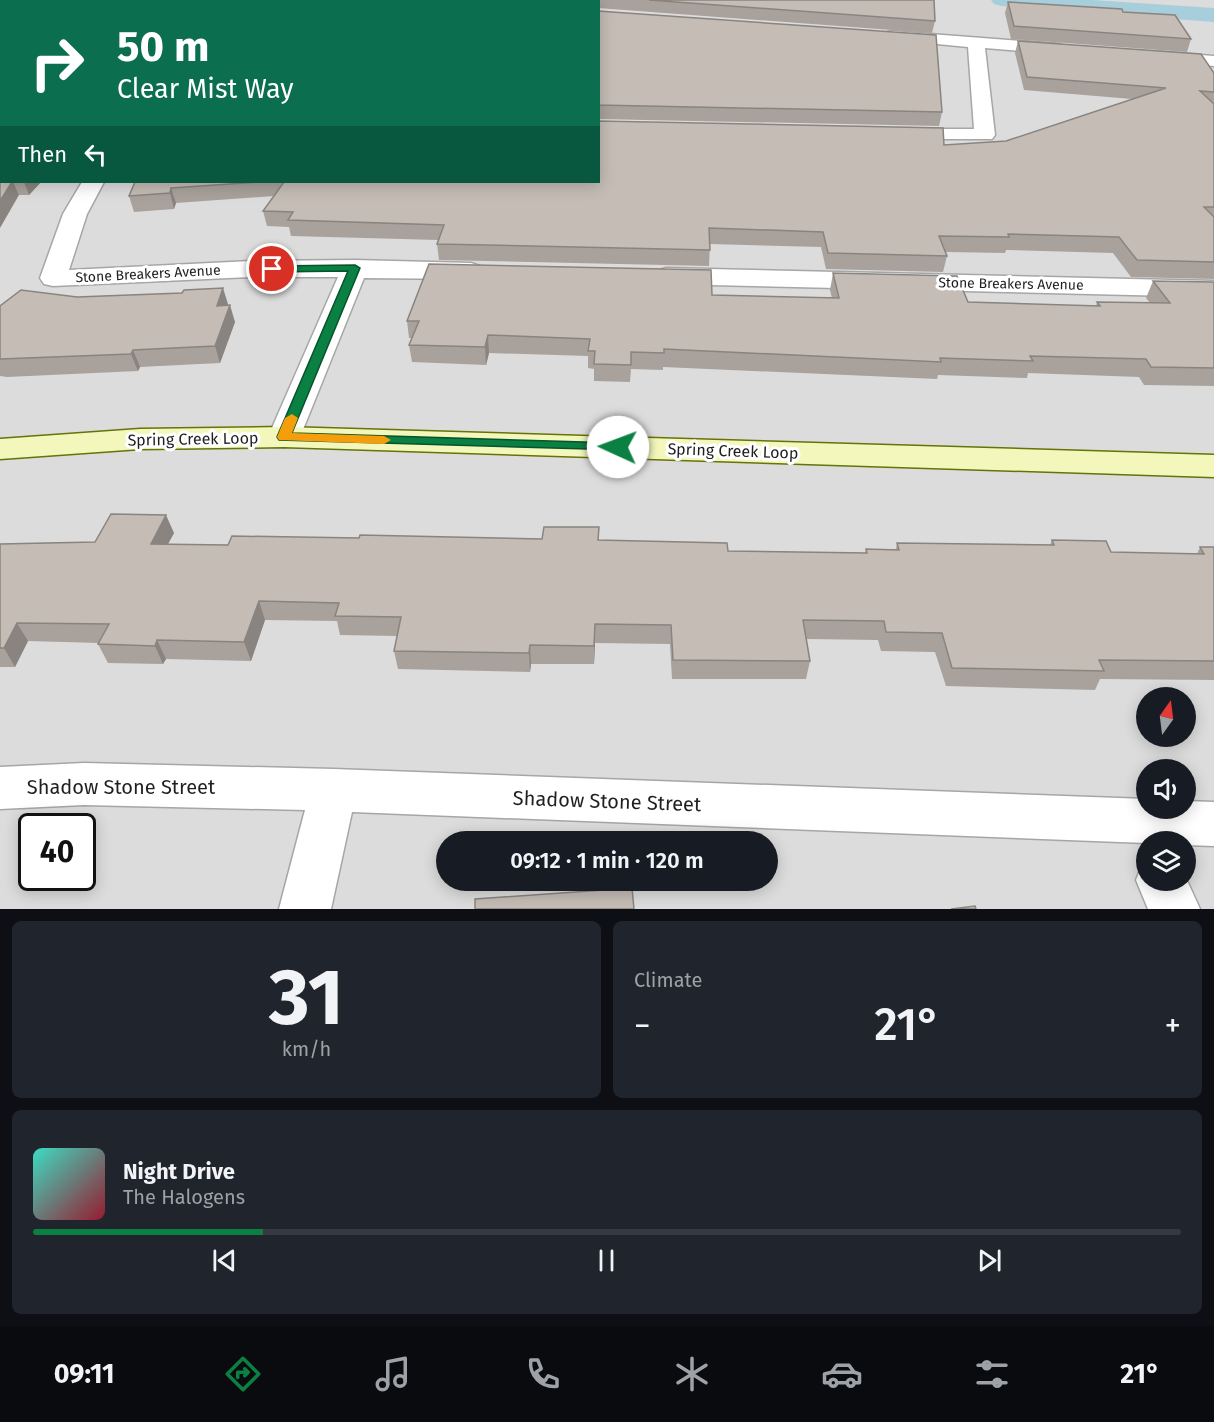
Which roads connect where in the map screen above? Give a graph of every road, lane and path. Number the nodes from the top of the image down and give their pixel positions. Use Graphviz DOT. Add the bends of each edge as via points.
graph roads {
  1 [pos="869,35"];
  2 [pos="976,43"];
  3 [pos="1071,50"];
  4 [pos="1143,56"];
  5 [pos="1214,61"];
  6 [pos="880,133"];
  7 [pos="92,183"];
  8 [pos="355,268"];
  9 [pos="498,272"];
  10 [pos="641,275"];
  11 [pos="1214,289"];
  12 [pos="284,437"];
  13 [pos="0,449"];
  14 [pos="1214,466"];
  15 [pos="0,788"];
  16 [pos="334,790"];
  17 [pos="1214,824"];
  18 [pos="1156,831"];
  19 [pos="1136,833"];
  20 [pos="1166,891"];
  21 [pos="305,909"];
  22 [pos="1174,909"];
  1 -- 2 [label="street"];
  2 -- 3 [label="street"];
  2 -- 6 [label="street" via="986,135"];
  4 -- 5 [label="street"];
  7 -- 8 [label="street, Stone Breakers Avenue" via="75,214 53,278"];
  8 -- 9 [label="street, Stone Breakers Avenue"];
  8 -- 12 [label="street"];
  10 -- 11 [label="street, Stone Breakers Avenue"];
  12 -- 13 [label="street, Spring Creek Loop" via="140,439"];
  12 -- 14 [label="street, Spring Creek Loop"];
  15 -- 16 [label="street, Shadow Stone Street" via="84,784"];
  16 -- 19 [label="street, Shadow Stone Street"];
  16 -- 21 [label="street"];
  17 -- 18 [label="street, Shadow Stone Street"];
  20 -- 22 [label="street"];
}
